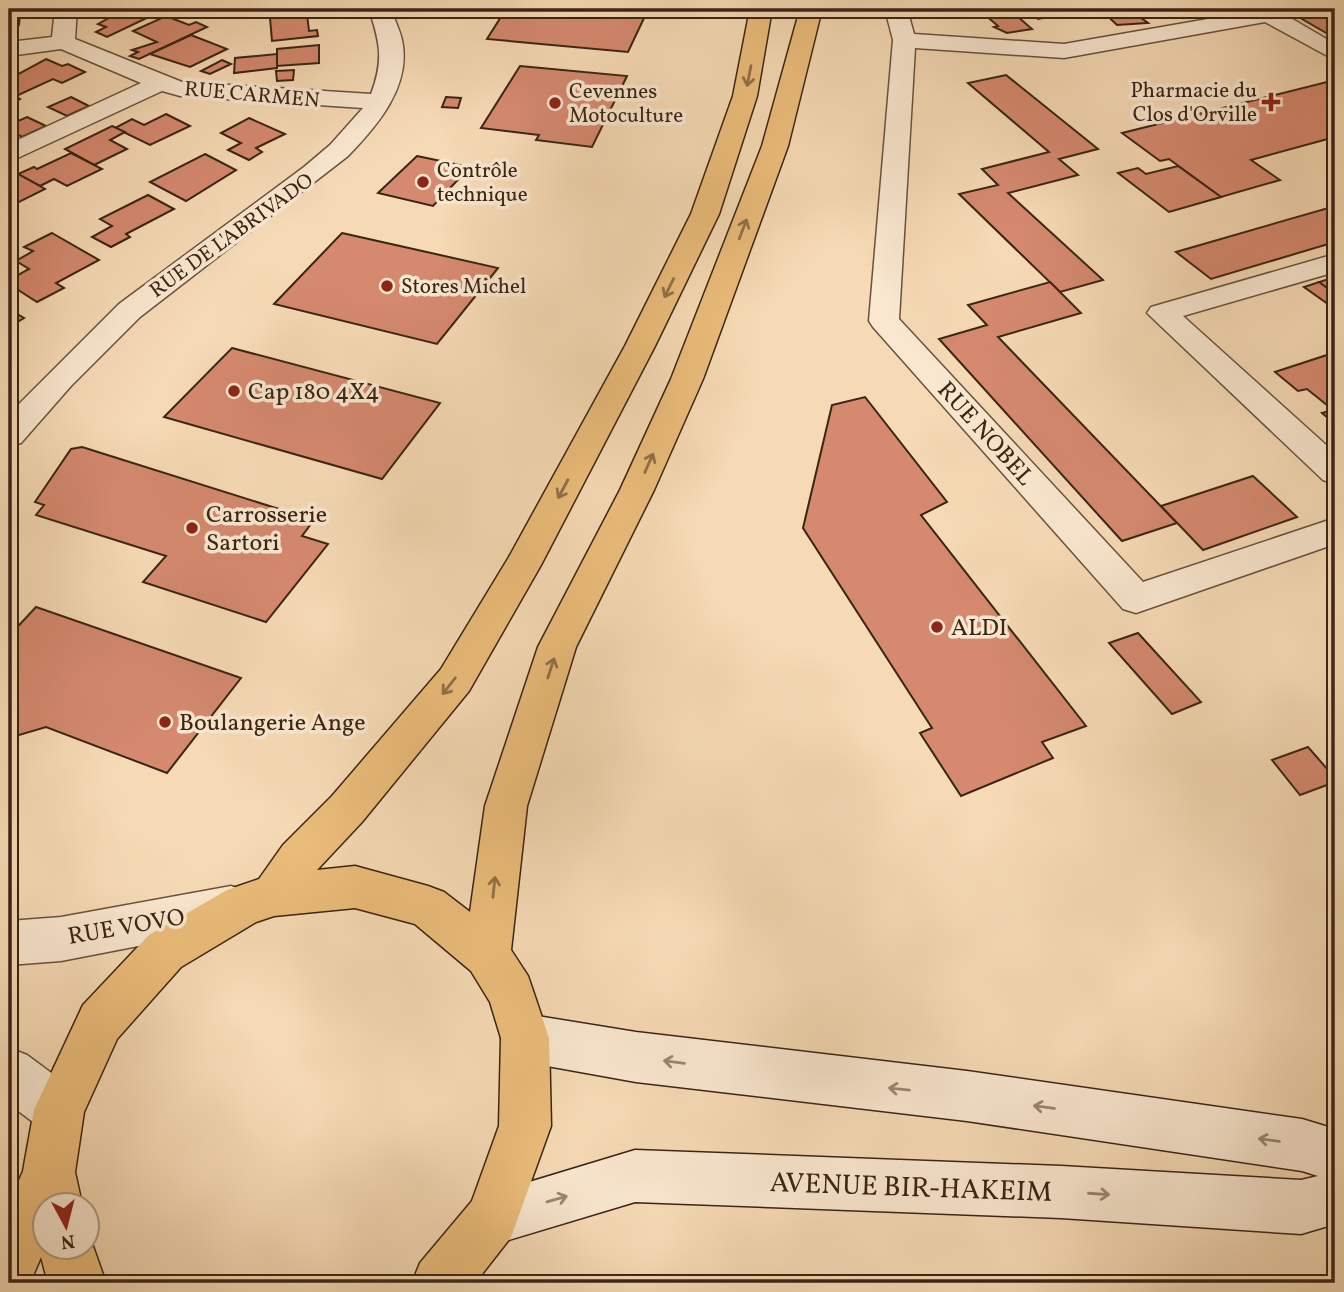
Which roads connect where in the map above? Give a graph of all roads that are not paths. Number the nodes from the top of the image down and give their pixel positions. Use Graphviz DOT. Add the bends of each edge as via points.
graph roads {
  1 [pos="66,9"];
  2 [pos="380,9"];
  3 [pos="761,9"];
  4 [pos="811,9"];
  5 [pos="897,9"];
  6 [pos="1263,12"];
  7 [pos="904,40"];
  8 [pos="63,42"];
  9 [pos="9,49"];
  10 [pos="1335,53"];
  11 [pos="160,83"];
  12 [pos="379,102"];
  13 [pos="9,154"];
  14 [pos="1335,262"];
  15 [pos="9,435"];
  16 [pos="1335,472"];
  17 [pos="1335,531"];
  18 [pos="259,900"];
  19 [pos="9,943"];
  20 [pos="487,955"];
  21 [pos="525,1038"];
  22 [pos="9,1073"];
  23 [pos="59,1110"];
  24 [pos="1335,1156"];
  25 [pos="53,1188"];
  26 [pos="1335,1198"];
  27 [pos="492,1218"];
  28 [pos="69,1260"];
  29 [pos="9,1268"];
  30 [pos="78,1283"];
  31 [pos="440,1283"];
  1 -- 8 [label="street"];
  2 -- 12 [label="street, RUE DE L'ABRIVADO" via="392,44 388,85"];
  3 -- 18 [label="main road, one-way" via="745,96 705,214 523,565 455,680 347,809"];
  20 -- 4 [label="main road, one-way" via="506,806 557,647 687,379 775,146"];
  5 -- 7 [label="street"];
  6 -- 7 [label="street" via="1064,51"];
  6 -- 10 [label="street"];
  7 -- 17 [label="street, RUE NOBEL" via="884,321 1136,599"];
  8 -- 9 [label="street, RUE CARMEN"];
  8 -- 11 [label="street, RUE CARMEN"];
  11 -- 12 [label="street, RUE CARMEN" via="211,93"];
  11 -- 13 [label="street"];
  12 -- 15 [label="street, RUE DE L'ABRIVADO" via="345,148 324,167 132,308"];
  14 -- 16 [label="street" via="1162,313"];
  18 -- 19 [label="street, RUE VOVO" via="61,939"];
  18 -- 20 [label="main road" via="355,887 428,907"];
  18 -- 23 [label="main road" via="165,951 100,1022"];
  20 -- 21 [label="main road" via="511,992"];
  24 -- 21 [label="street, one-way" via="1302,1145 967,1096 689,1064"];
  21 -- 27 [label="main road" via="525,1126"];
  22 -- 23 [label="street"];
  23 -- 25 [label="main road"];
  25 -- 29 [label="main road"];
  27 -- 26 [label="street, AVENUE BIR-HAKEIM, one-way" via="635,1176 1061,1192 1301,1207"];
  27 -- 31 [label="main road"];
  28 -- 30 [label="main road"];
}
